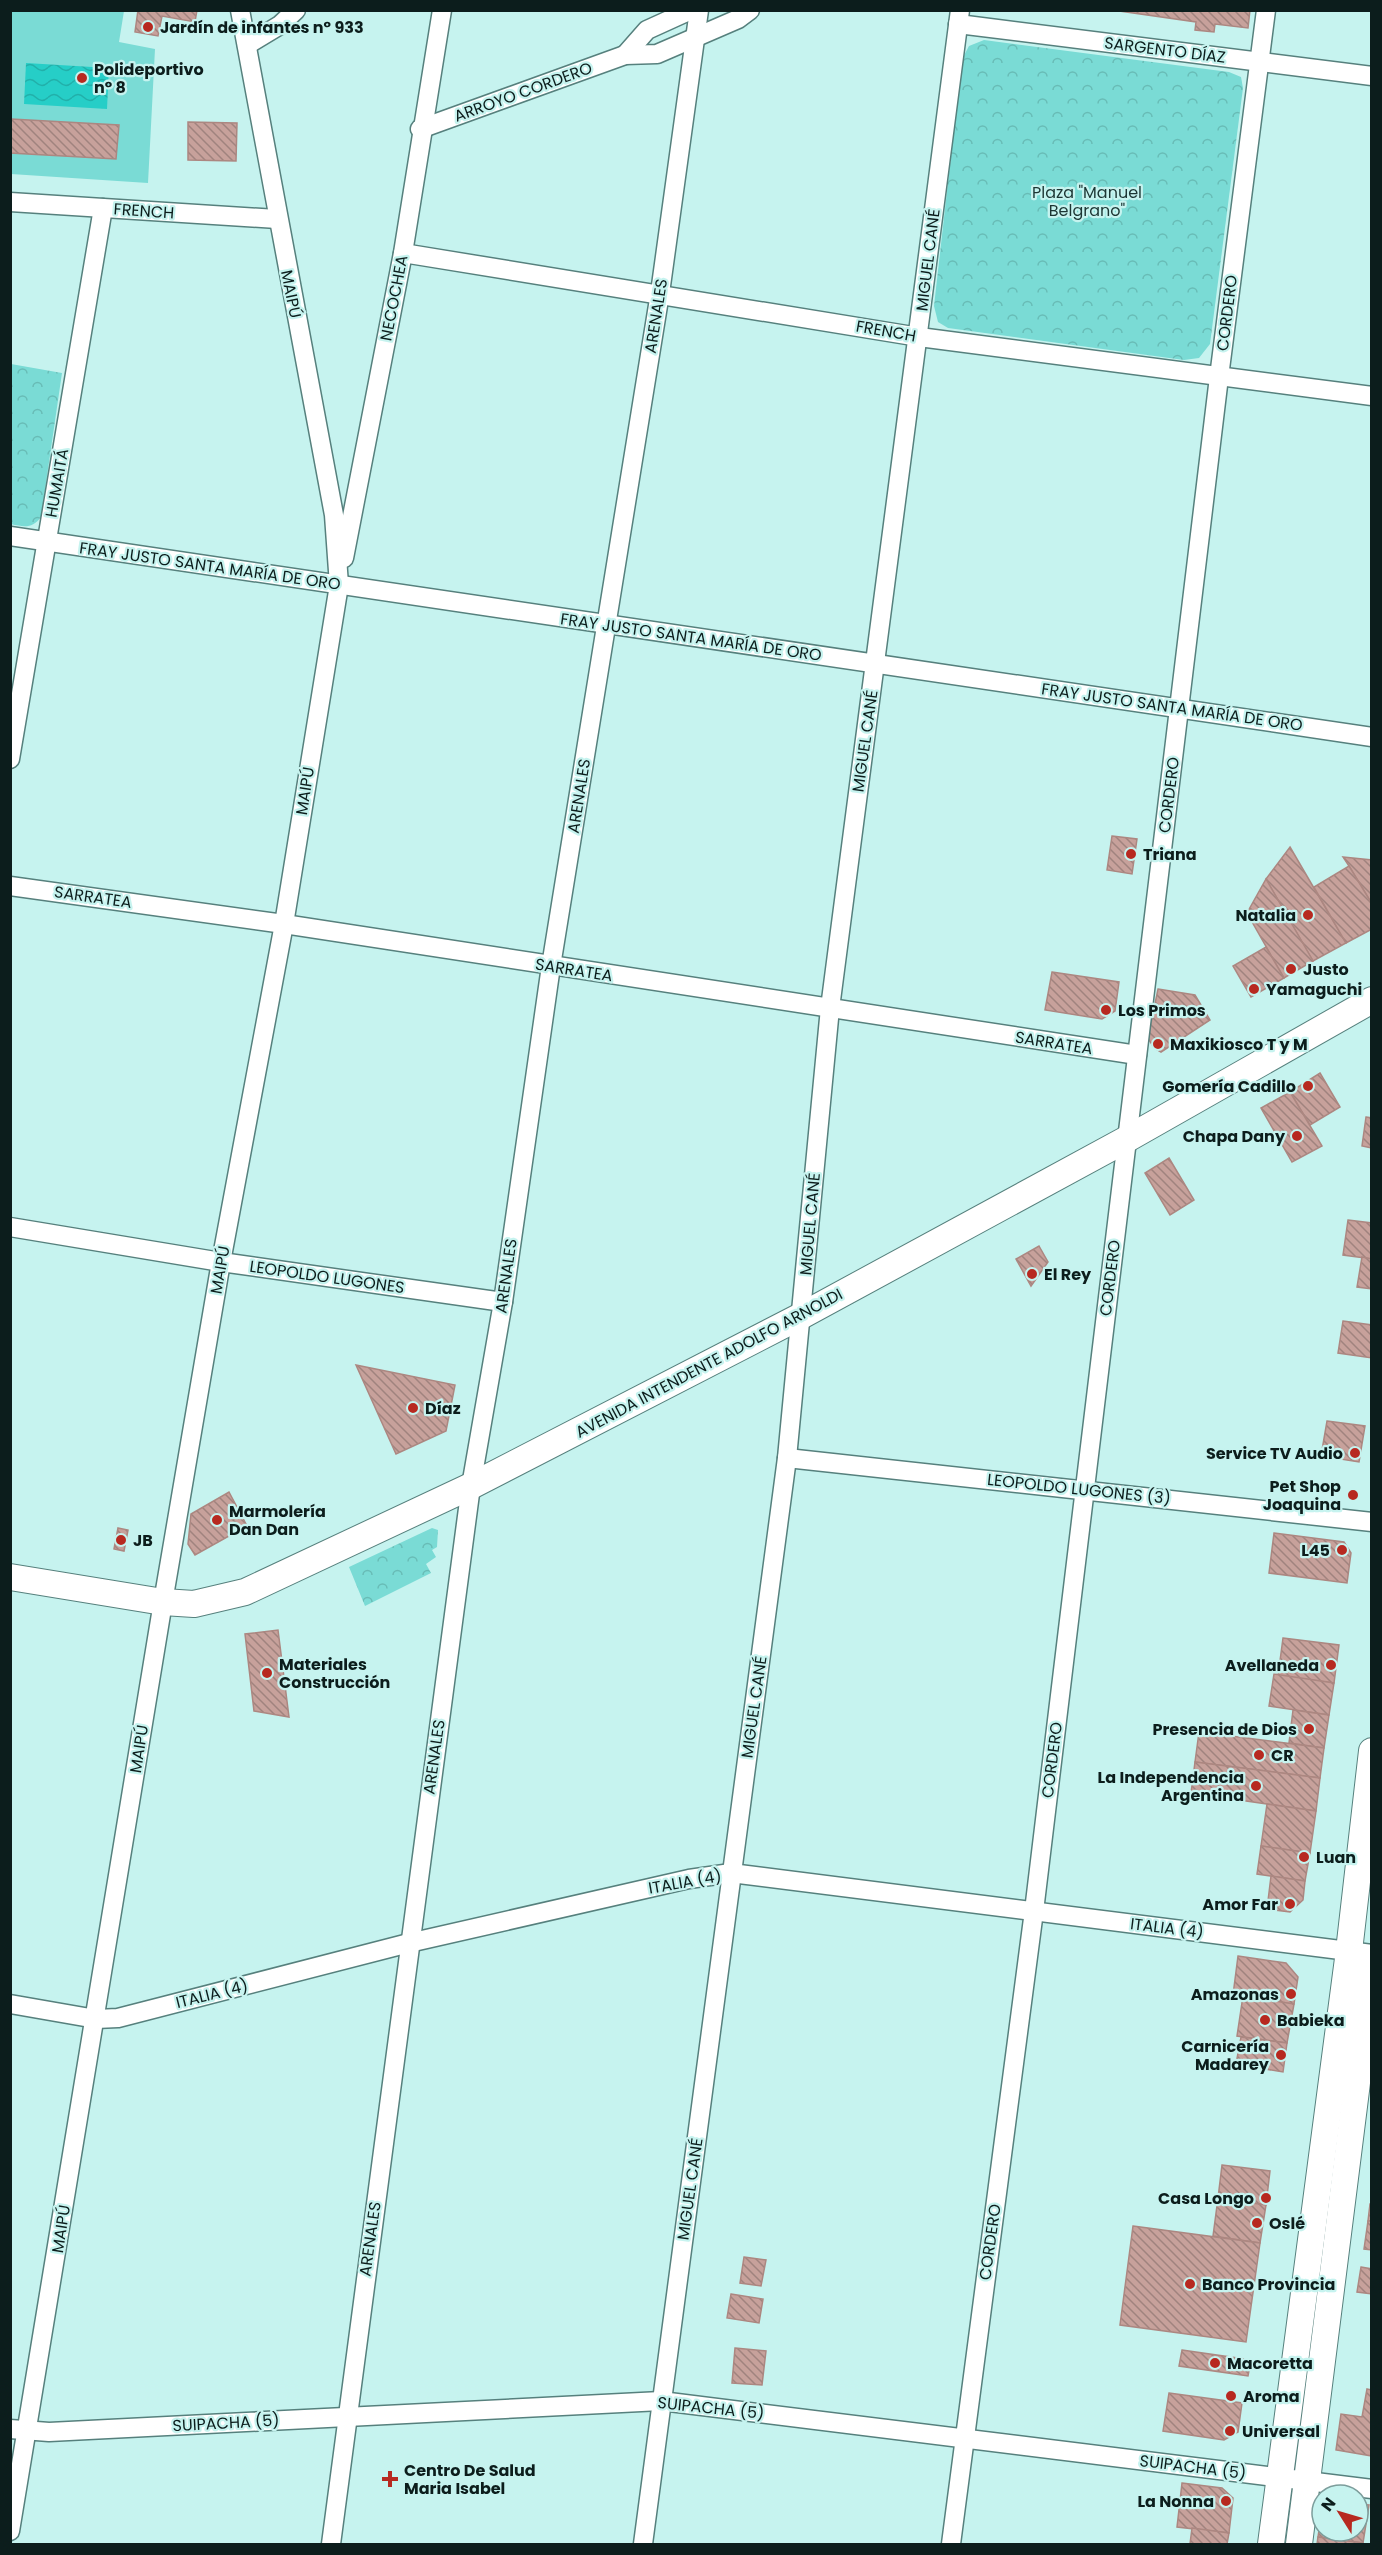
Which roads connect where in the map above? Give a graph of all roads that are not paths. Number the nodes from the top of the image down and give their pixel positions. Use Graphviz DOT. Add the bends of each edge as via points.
graph roads {
  1 [pos="240,10"];
  2 [pos="296,10"];
  3 [pos="442,10"];
  4 [pos="691,10"];
  5 [pos="699,10"];
  6 [pos="750,10"];
  7 [pos="1266,10"];
  8 [pos="959,17"];
  9 [pos="694,40"];
  10 [pos="247,45"];
  11 [pos="626,55"];
  12 [pos="1259,62"];
  13 [pos="1371,76"];
  14 [pos="420,129"];
  15 [pos="10,202"];
  16 [pos="103,208"];
  17 [pos="277,219"];
  18 [pos="403,253"];
  19 [pos="660,293"];
  20 [pos="919,337"];
  21 [pos="1219,377"];
  22 [pos="1371,396"];
  23 [pos="10,536"];
  24 [pos="47,542"];
  25 [pos="339,585"];
  26 [pos="607,625"];
  27 [pos="876,663"];
  28 [pos="1180,708"];
  29 [pos="1371,737"];
  30 [pos="10,759"];
  31 [pos="10,886"];
  32 [pos="284,924"];
  33 [pos="551,966"];
  34 [pos="1371,1000"];
  35 [pos="830,1008"];
  36 [pos="1137,1055"];
  37 [pos="1127,1139"];
  38 [pos="10,1227"];
  39 [pos="221,1262"];
  40 [pos="503,1302"];
  41 [pos="801,1316"];
  42 [pos="787,1458"];
  43 [pos="471,1486"];
  44 [pos="1084,1488"];
  45 [pos="1371,1522"];
  46 [pos="10,1577"];
  47 [pos="163,1602"];
  48 [pos="1371,1751"];
  49 [pos="731,1873"];
  50 [pos="1034,1911"];
  51 [pos="409,1943"];
  52 [pos="1360,1952"];
  53 [pos="1371,1963"];
  54 [pos="10,2004"];
  55 [pos="96,2019"];
  56 [pos="662,2401"];
  57 [pos="346,2416"];
  58 [pos="19,2430"];
  59 [pos="964,2439"];
  60 [pos="1279,2478"];
  61 [pos="1307,2481"];
  62 [pos="1371,2489"];
  63 [pos="10,2531"];
  64 [pos="331,2544"];
  65 [pos="643,2544"];
  66 [pos="951,2544"];
  67 [pos="1271,2544"];
  68 [pos="1299,2544"];
  1 -- 10 [label="street, MAIPÚ"];
  2 -- 10 [label="street"];
  3 -- 14 [label="street, NECOCHEA"];
  4 -- 11 [label="street" via="647,30"];
  5 -- 9 [label="street, ARENALES"];
  6 -- 9 [label="street, ARROYO CORDERO" via="738,20"];
  7 -- 12 [label="street, CORDERO"];
  8 -- 12 [label="street, SARGENTO DÍAZ"];
  8 -- 20 [label="street, MIGUEL CANÉ"];
  9 -- 11 [label="street, ARROYO CORDERO" via="657,54"];
  9 -- 19 [label="street, ARENALES"];
  10 -- 17 [label="street, MAIPÚ"];
  11 -- 14 [label="street, ARROYO CORDERO"];
  12 -- 13 [label="street, SARGENTO DÍAZ"];
  12 -- 21 [label="street, CORDERO"];
  14 -- 18 [label="street, NECOCHEA"];
  15 -- 16 [label="street, FRENCH"];
  16 -- 17 [label="street, FRENCH"];
  16 -- 24 [label="street, HUMAITÁ"];
  17 -- 25 [label="street, MAIPÚ" via="334,515"];
  18 -- 19 [label="street, FRENCH"];
  18 -- 25 [label="street, NECOCHEA"];
  19 -- 20 [label="street, FRENCH"];
  19 -- 26 [label="street, ARENALES"];
  20 -- 21 [label="street, FRENCH"];
  20 -- 27 [label="street, MIGUEL CANÉ"];
  21 -- 22 [label="street, FRENCH"];
  21 -- 28 [label="street, CORDERO"];
  23 -- 24 [label="street, FRAY JUSTO SANTA MARÍA DE ORO"];
  24 -- 25 [label="street, FRAY JUSTO SANTA MARÍA DE ORO"];
  24 -- 30 [label="street, HUMAITÁ"];
  25 -- 26 [label="street, FRAY JUSTO SANTA MARÍA DE ORO"];
  25 -- 32 [label="street, MAIPÚ"];
  26 -- 27 [label="street, FRAY JUSTO SANTA MARÍA DE ORO"];
  26 -- 33 [label="street, ARENALES"];
  27 -- 28 [label="street, FRAY JUSTO SANTA MARÍA DE ORO"];
  27 -- 35 [label="street, MIGUEL CANÉ"];
  28 -- 29 [label="street, FRAY JUSTO SANTA MARÍA DE ORO"];
  28 -- 36 [label="street, CORDERO"];
  31 -- 32 [label="street, SARRATEA"];
  32 -- 33 [label="street, SARRATEA"];
  32 -- 39 [label="street, MAIPÚ"];
  33 -- 35 [label="street, SARRATEA"];
  33 -- 40 [label="street, ARENALES"];
  34 -- 37 [label="main road, AVENIDA INTENDENTE ADOLFO ARNOLDI"];
  35 -- 36 [label="street, SARRATEA"];
  35 -- 41 [label="street, MIGUEL CANÉ"];
  36 -- 37 [label="street, CORDERO"];
  37 -- 41 [label="main road, AVENIDA INTENDENTE ADOLFO ARNOLDI"];
  37 -- 44 [label="street, CORDERO"];
  38 -- 39 [label="street, LEOPOLDO LUGONES"];
  39 -- 40 [label="street, LEOPOLDO LUGONES"];
  39 -- 47 [label="street, MAIPÚ"];
  40 -- 43 [label="street, ARENALES"];
  41 -- 42 [label="street, MIGUEL CANÉ"];
  41 -- 43 [label="main road, AVENIDA INTENDENTE ADOLFO ARNOLDI"];
  42 -- 44 [label="street, LEOPOLDO LUGONES (3)"];
  42 -- 49 [label="street, MIGUEL CANÉ"];
  43 -- 47 [label="main road, AVENIDA INTENDENTE ADOLFO ARNOLDI" via="245,1592 194,1604"];
  43 -- 51 [label="street, ARENALES"];
  44 -- 45 [label="street, LEOPOLDO LUGONES (3)"];
  44 -- 50 [label="street, CORDERO"];
  46 -- 47 [label="main road, AVENIDA INTENDENTE ADOLFO ARNOLDI"];
  47 -- 55 [label="street, MAIPÚ"];
  48 -- 52 [label="main road"];
  49 -- 50 [label="street, ITALIA (4)"];
  49 -- 51 [label="street, ITALIA (4)" via="689,1879"];
  49 -- 56 [label="street, MIGUEL CANÉ"];
  50 -- 52 [label="street, ITALIA (4)"];
  50 -- 59 [label="street, CORDERO"];
  51 -- 55 [label="street, ITALIA (4)" via="118,2018"];
  51 -- 57 [label="street, ARENALES"];
  52 -- 60 [label="main road"];
  53 -- 61 [label="main road"];
  54 -- 55 [label="street, ITALIA (4)"];
  55 -- 58 [label="street, MAIPÚ"];
  56 -- 57 [label="street, SUIPACHA (5)"];
  56 -- 59 [label="street, SUIPACHA (5)"];
  56 -- 65 [label="street, MIGUEL CANÉ"];
  57 -- 58 [label="street, SUIPACHA (5)"];
  57 -- 64 [label="street, ARENALES"];
  58 -- 63 [label="street, MAIPÚ"];
  59 -- 60 [label="street, SUIPACHA (5)"];
  59 -- 66 [label="street, CORDERO"];
  60 -- 61 [label="street, SUIPACHA (5)"];
  60 -- 67 [label="main road"];
  61 -- 62 [label="street, SUIPACHA (5)"];
  61 -- 68 [label="main road"];
}
